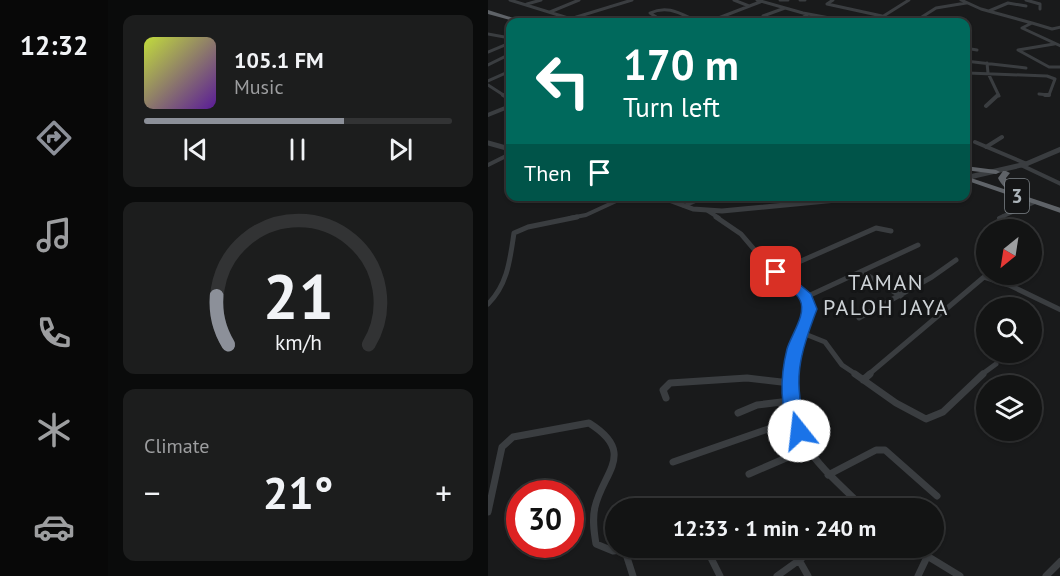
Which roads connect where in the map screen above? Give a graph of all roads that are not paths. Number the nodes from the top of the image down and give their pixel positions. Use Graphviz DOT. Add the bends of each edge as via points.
graph roads {
  1 [pos="510,0"];
  2 [pos="541,0"];
  3 [pos="579,0"];
  4 [pos="632,0"];
  5 [pos="734,0"];
  6 [pos="760,0"];
  7 [pos="780,0"];
  8 [pos="788,0"];
  9 [pos="833,0"];
  10 [pos="909,0"];
  11 [pos="961,0"];
  12 [pos="1010,0"];
  13 [pos="1026,0"];
  14 [pos="966,3"];
  15 [pos="1005,4"];
  16 [pos="526,5"];
  17 [pos="749,6"];
  18 [pos="1026,6"];
  19 [pos="785,8"];
  20 [pos="1040,9"];
  21 [pos="988,11"];
  22 [pos="550,12"];
  23 [pos="488,13"];
  24 [pos="808,14"];
  25 [pos="763,16"];
  26 [pos="882,16"];
  27 [pos="506,18"];
  28 [pos="567,18"];
  29 [pos="573,18"];
  30 [pos="658,18"];
  31 [pos="691,18"];
  32 [pos="720,18"];
  33 [pos="802,18"];
  34 [pos="830,18"];
  35 [pos="879,18"];
  36 [pos="920,18"];
  37 [pos="506,21"];
  38 [pos="1032,23"];
  39 [pos="1061,27"];
  40 [pos="488,34"];
  41 [pos="506,40"];
  42 [pos="506,43"];
  43 [pos="1056,44"];
  44 [pos="1061,46"];
  45 [pos="970,49"];
  46 [pos="977,50"];
  47 [pos="489,52"];
  48 [pos="506,56"];
  49 [pos="488,59"];
  50 [pos="496,61"];
  51 [pos="970,61"];
  52 [pos="987,63"];
  53 [pos="488,65"];
  54 [pos="1061,67"];
  55 [pos="1026,68"];
  56 [pos="506,73"];
  57 [pos="970,73"];
  58 [pos="990,74"];
  59 [pos="488,81"];
  60 [pos="488,85"];
  61 [pos="506,94"];
  62 [pos="1039,94"];
  63 [pos="503,95"];
  64 [pos="506,97"];
  65 [pos="986,106"];
  66 [pos="506,108"];
  67 [pos="488,115"];
  68 [pos="1002,137"];
  69 [pos="975,142"];
  70 [pos="488,143"];
  71 [pos="986,147"];
  72 [pos="506,148"];
  73 [pos="1059,152"];
  74 [pos="506,156"];
  75 [pos="488,165"];
  76 [pos="1025,165"];
  77 [pos="1008,171"];
  78 [pos="996,172"];
  79 [pos="970,178"];
  80 [pos="970,178"];
  81 [pos="970,178"];
  82 [pos="970,178"];
  83 [pos="970,178"];
  84 [pos="1061,184"];
  85 [pos="1011,188"];
  86 [pos="616,201"];
  87 [pos="671,201"];
  88 [pos="696,201"];
  89 [pos="831,201"];
  90 [pos="1035,202"];
  91 [pos="1061,205"];
  92 [pos="684,206"];
  93 [pos="708,211"];
  94 [pos="1061,211"];
  95 [pos="998,219"];
  96 [pos="891,231"];
  97 [pos="918,245"];
  98 [pos="956,260"];
  99 [pos="776,272"];
  100 [pos="862,272"];
  101 [pos="976,284"];
  102 [pos="1009,285"];
  103 [pos="900,296"];
  104 [pos="806,297"];
  105 [pos="488,304"];
  106 [pos="1061,310"];
  107 [pos="858,318"];
  108 [pos="800,332"];
  109 [pos="996,364"];
  110 [pos="863,380"];
  111 [pos="790,383"];
  112 [pos="666,398"];
  113 [pos="790,401"];
  114 [pos="738,413"];
  115 [pos="794,420"];
  116 [pos="807,449"];
  117 [pos="673,462"];
  118 [pos="749,474"];
  119 [pos="828,475"];
  120 [pos="937,496"];
  121 [pos="853,498"];
  122 [pos="488,512"];
  123 [pos="605,548"];
  124 [pos="627,558"];
  125 [pos="711,558"];
  126 [pos="802,558"];
  127 [pos="927,558"];
  128 [pos="929,558"];
  129 [pos="799,560"];
  130 [pos="1061,561"];
  131 [pos="633,576"];
  132 [pos="720,576"];
  133 [pos="777,576"];
  134 [pos="808,576"];
  135 [pos="918,576"];
  136 [pos="960,576"];
  137 [pos="1046,576"];
  1 -- 16 [label="street"];
  2 -- 16 [label="street"];
  3 -- 22 [label="street"];
  4 -- 29 [label="street"];
  5 -- 17 [label="street"];
  6 -- 17 [label="street"];
  6 -- 19 [label="street"];
  7 -- 8 [label="street"];
  9 -- 26 [label="street" via="827,4"];
  10 -- 26 [label="street"];
  11 -- 14 [label="street"];
  12 -- 15 [label="street"];
  13 -- 20 [label="street" via="1040,4"];
  14 -- 21 [label="street"];
  14 -- 36 [label="street" via="936,8"];
  15 -- 18 [label="street"];
  15 -- 21 [label="street"];
  16 -- 22 [label="street"];
  17 -- 32 [label="street"];
  19 -- 24 [label="street"];
  19 -- 25 [label="street"];
  21 -- 38 [label="street"];
  22 -- 28 [label="street"];
  23 -- 27 [label="highway"];
  23 -- 37 [label="highway"];
  24 -- 33 [label="street"];
  24 -- 34 [label="street"];
  26 -- 35 [label="street"];
  30 -- 31 [label="street" via="650,13 671,8"];
  38 -- 39 [label="street" via="1052,29"];
  38 -- 43 [label="street" via="1022,28"];
  40 -- 41 [label="street"];
  42 -- 47 [label="street"];
  43 -- 44 [label="street"];
  43 -- 54 [label="street" via="1018,50 1049,67"];
  45 -- 46 [label="street"];
  48 -- 50 [label="street"];
  49 -- 50 [label="street"];
  50 -- 53 [label="street"];
  51 -- 52 [label="street"];
  52 -- 55 [label="street"];
  52 -- 58 [label="street"];
  56 -- 59 [label="street"];
  57 -- 58 [label="street"];
  58 -- 62 [label="street" via="1055,79 1049,94"];
  58 -- 65 [label="street" via="999,96"];
  60 -- 63 [label="street"];
  61 -- 63 [label="street"];
  63 -- 64 [label="street"];
  66 -- 67 [label="street"];
  68 -- 71 [label="street"];
  69 -- 71 [label="street"];
  70 -- 72 [label="street"];
  71 -- 76 [label="street"];
  73 -- 76 [label="street"];
  74 -- 75 [label="street"];
  76 -- 77 [label="street"];
  76 -- 84 [label="street"];
  77 -- 78 [label="street"];
  77 -- 79 [label="street"];
  77 -- 85 [label="highway" via="1002,178"];
  78 -- 80 [label="highway"];
  78 -- 81 [label="street"];
  82 -- 85 [label="highway, 3"];
  83 -- 90 [label="highway, 3"];
  85 -- 91 [label="highway, 3"];
  86 -- 105 [label="street" via="586,215 514,233 509,269"];
  87 -- 92 [label="street"];
  88 -- 92 [label="street"];
  89 -- 93 [label="street"];
  90 -- 94 [label="highway, 3"];
  90 -- 95 [label="street"];
  92 -- 93 [label="street"];
  93 -- 99 [label="street" via="741,234"];
  96 -- 99 [label="street" via="876,228"];
  97 -- 100 [label="street"];
  98 -- 103 [label="street"];
  99 -- 104 [label="street"];
  100 -- 103 [label="street"];
  100 -- 104 [label="street"];
  101 -- 110 [label="street"];
  102 -- 106 [label="street"];
  103 -- 107 [label="street"];
  104 -- 108 [label="street" via="810,309"];
  108 -- 110 [label="street" via="825,342 842,365"];
  108 -- 111 [label="street"];
  109 -- 110 [label="street" via="931,419 916,416"];
  111 -- 112 [label="street" via="747,378 670,383 663,390"];
  111 -- 113 [label="street"];
  113 -- 114 [label="street" via="757,405"];
  113 -- 115 [label="street"];
  115 -- 116 [label="street"];
  115 -- 117 [label="street"];
  116 -- 118 [label="street"];
  116 -- 119 [label="street"];
  119 -- 120 [label="street" via="876,450 885,450"];
  119 -- 121 [label="street"];
  122 -- 123 [label="street" via="506,442 517,436 589,423 599,430 615,457 612,473 595,505 596,544"];
  124 -- 131 [label="street"];
  125 -- 132 [label="street"];
  126 -- 129 [label="street"];
  127 -- 135 [label="street"];
  128 -- 136 [label="street"];
  129 -- 133 [label="street"];
  129 -- 134 [label="street"];
  130 -- 137 [label="street"];
}
